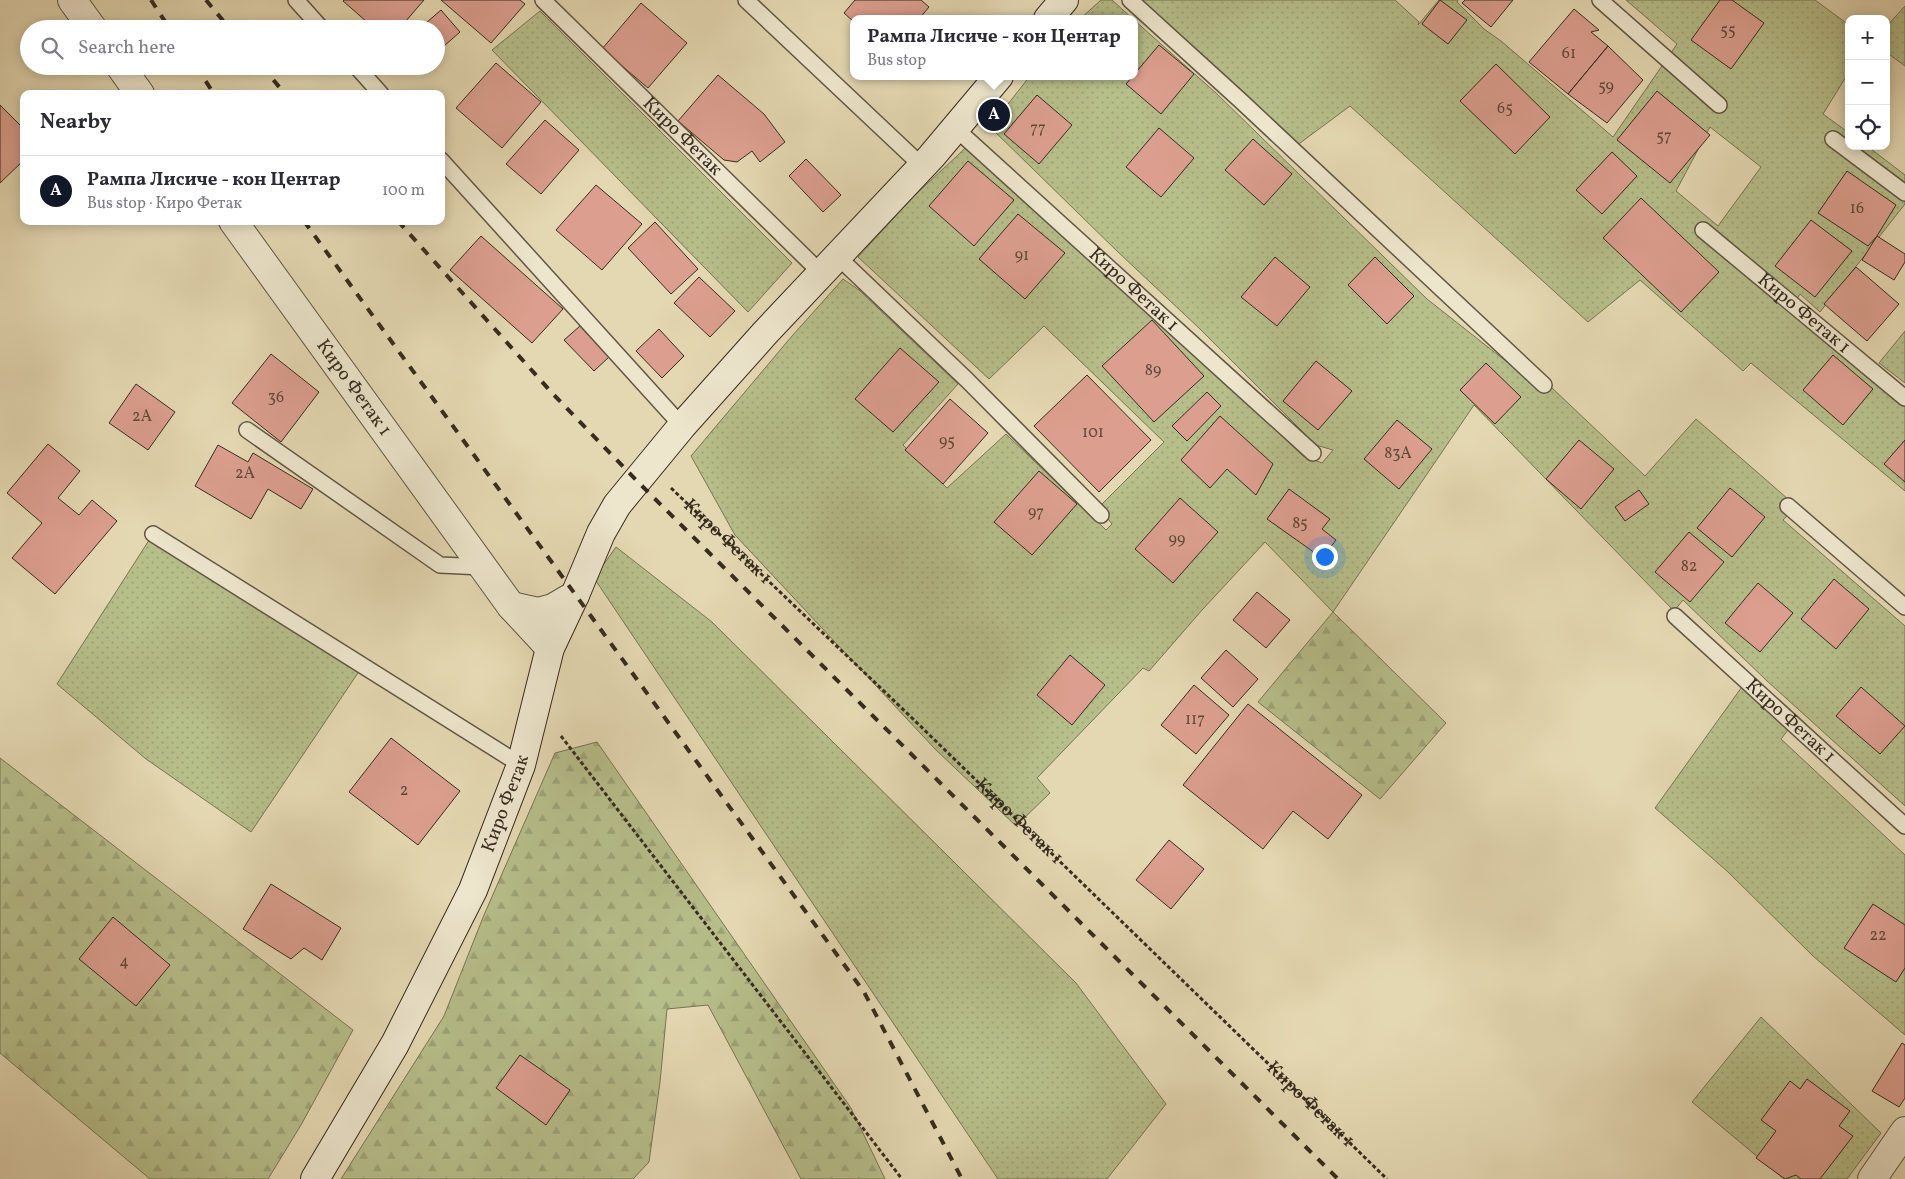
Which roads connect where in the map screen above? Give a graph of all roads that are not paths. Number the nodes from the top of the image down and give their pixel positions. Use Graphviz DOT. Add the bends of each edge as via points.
graph roads {
  1 [pos="72,0"];
  2 [pos="296,0"];
  3 [pos="543,0"];
  4 [pos="746,0"];
  5 [pos="1064,0"];
  6 [pos="1130,0"];
  7 [pos="1600,0"];
  8 [pos="1051,15"];
  9 [pos="86,20"];
  10 [pos="314,20"];
  11 [pos="126,75"];
  12 [pos="364,75"];
  13 [pos="996,80"];
  14 [pos="137,90"];
  15 [pos="377,90"];
  16 [pos="1719,105"];
  17 [pos="955,128"];
  18 [pos="1833,139"];
  19 [pos="445,164"];
  20 [pos="922,166"];
  21 [pos="1905,193"];
  22 [pos="236,225"];
  23 [pos="1703,230"];
  24 [pos="829,265"];
  25 [pos="1544,385"];
  26 [pos="1905,398"];
  27 [pos="682,426"];
  28 [pos="247,430"];
  29 [pos="1313,454"];
  30 [pos="1788,506"];
  31 [pos="1101,516"];
  32 [pos="153,534"];
  33 [pos="484,567"];
  34 [pos="575,595"];
  35 [pos="512,606"];
  36 [pos="1905,607"];
  37 [pos="1675,616"];
  38 [pos="550,648"];
  39 [pos="521,765"];
  40 [pos="1905,826"];
  41 [pos="1905,1131"];
  42 [pos="1876,1177"];
  43 [pos="315,1179"];
  1 -- 9 [label="main road"];
  2 -- 10 [label="lane"];
  3 -- 24 [label="lane, Киро Фетак"];
  4 -- 20 [label="lane"];
  5 -- 8 [label="main road"];
  6 -- 25 [label="lane"];
  7 -- 16 [label="lane"];
  11 -- 14 [label="main road"];
  12 -- 15 [label="lane"];
  13 -- 17 [label="main road, Киро Фетак"];
  17 -- 20 [label="main road, Киро Фетак"];
  17 -- 29 [label="lane, Киро Фетак 1"];
  18 -- 21 [label="lane"];
  19 -- 27 [label="lane"];
  20 -- 24 [label="main road, Киро Фетак"];
  22 -- 33 [label="main road, Киро Фетак 1"];
  23 -- 26 [label="lane, Киро Фетак 1"];
  24 -- 27 [label="main road, Киро Фетак"];
  24 -- 31 [label="lane" via="967,380"];
  27 -- 34 [label="main road, Киро Фетак" via="616,505"];
  28 -- 33 [label="lane" via="440,565"];
  30 -- 36 [label="lane"];
  32 -- 39 [label="lane"];
  33 -- 35 [label="main road, Киро Фетак 1"];
  34 -- 35 [label="main road" via="553,608 538,612"];
  34 -- 38 [label="main road, Киро Фетак"];
  35 -- 38 [label="main road, Киро Фетак 1"];
  37 -- 40 [label="lane, Киро Фетак 1"];
  38 -- 39 [label="main road, Киро Фетак"];
  39 -- 43 [label="main road, Киро Фетак" via="474,890 396,1044"];
  41 -- 42 [label="main road"];
}
